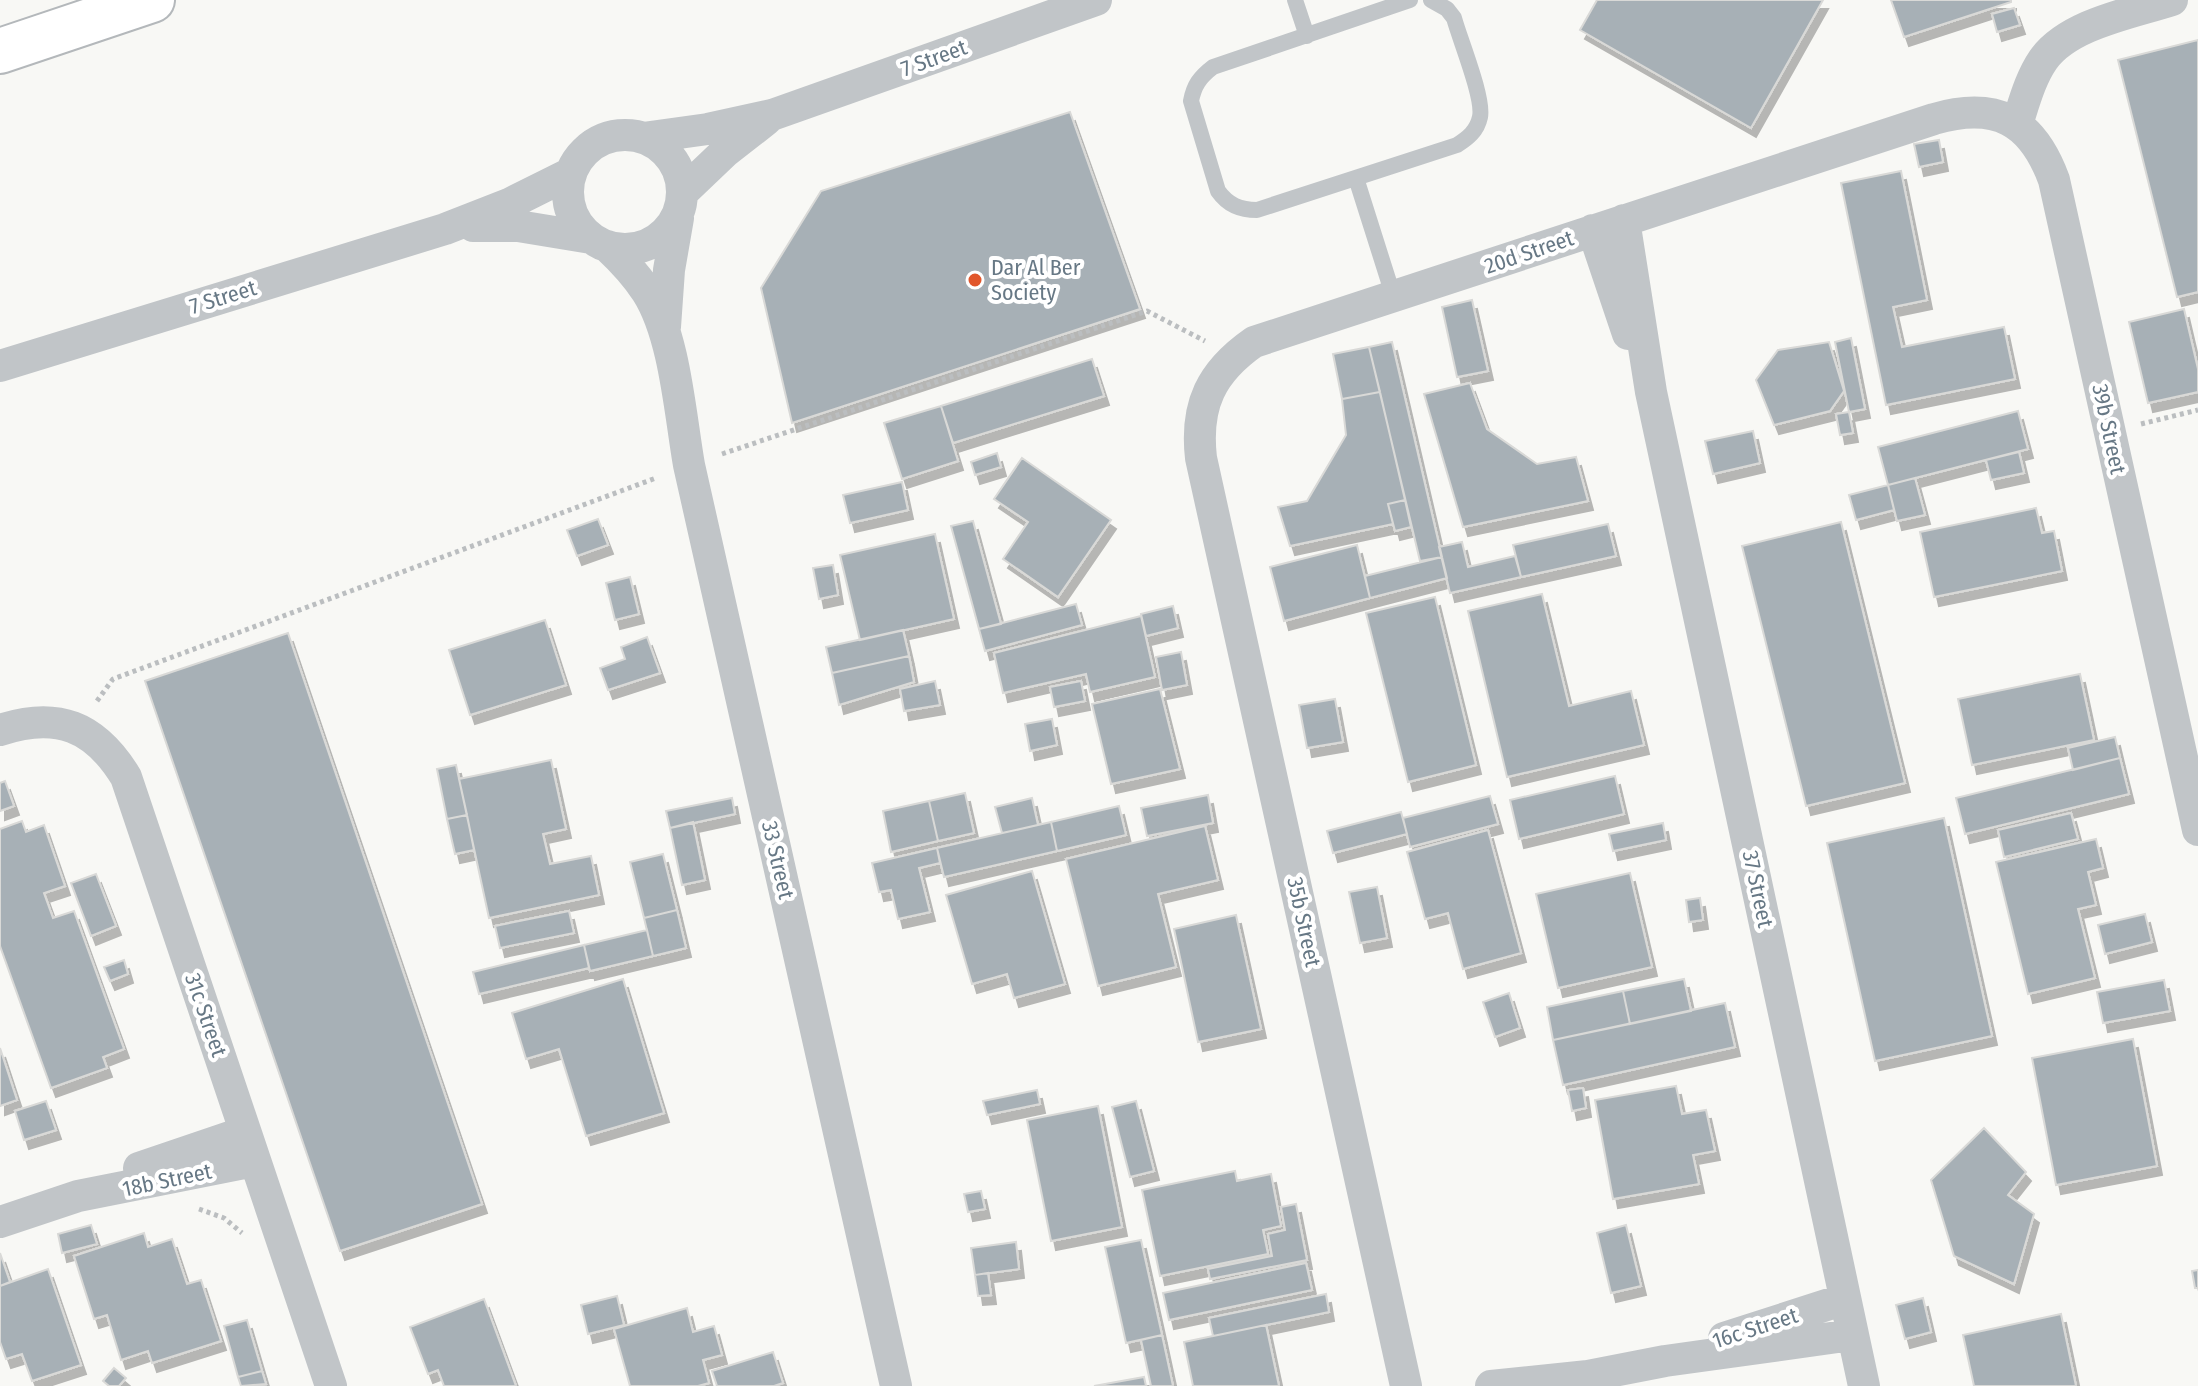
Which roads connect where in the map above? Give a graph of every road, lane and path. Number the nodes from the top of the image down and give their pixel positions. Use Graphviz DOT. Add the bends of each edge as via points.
graph roads {
  1 [pos="152,0"];
  2 [pos="1096,0"];
  3 [pos="1295,0"];
  4 [pos="1410,0"];
  5 [pos="1431,0"];
  6 [pos="2172,0"];
  7 [pos="1307,36"];
  8 [pos="0,51"];
  9 [pos="772,115"];
  10 [pos="2017,124"];
  11 [pos="643,138"];
  12 [pos="571,173"];
  13 [pos="1356,178"];
  14 [pos="681,202"];
  15 [pos="1624,220"];
  16 [pos="445,229"];
  17 [pos="1593,230"];
  18 [pos="599,242"];
  19 [pos="1394,298"];
  20 [pos="666,334"];
  21 [pos="1234,356"];
  22 [pos="0,366"];
  23 [pos="1651,392"];
  24 [pos="2198,410"];
  25 [pos="2109,431"];
  26 [pos="1201,458"];
  27 [pos="689,465"];
  28 [pos="5,728"];
  29 [pos="78,728"];
  30 [pos="2198,830"];
  31 [pos="250,1147"];
  32 [pos="195,1207"];
  33 [pos="0,1222"];
  34 [pos="247,1239"];
  35 [pos="1845,1299"];
  36 [pos="1852,1335"];
  37 [pos="1665,1361"];
  38 [pos="1576,1381"];
  39 [pos="331,1386"];
  40 [pos="896,1386"];
  41 [pos="1406,1386"];
  42 [pos="1491,1386"];
  43 [pos="1864,1386"];
  1 -- 8 [label="highway"];
  2 -- 9 [label="street, 7 Street"];
  3 -- 7 [label="lane"];
  4 -- 7 [label="lane"];
  5 -- 13 [label="lane" via="1454,18 1481,107 1475,130 1457,145"];
  6 -- 10 [label="street" via="2076,32 2056,45 2034,75"];
  7 -- 13 [label="lane" via="1213,67 1198,81 1191,101 1218,191 1231,204 1257,210"];
  9 -- 11 [label="street, 7 Street"];
  9 -- 14 [label="street, 7 Street" via="725,152"];
  10 -- 15 [label="street, 20d Street" via="1997,114 1956,112"];
  10 -- 25 [label="street, 39b Street" via="2034,139 2054,180"];
  11 -- 12 [label="street" via="608,137 592,145"];
  11 -- 14 [label="street" via="672,159 680,175"];
  12 -- 16 [label="street, 7 Street"];
  12 -- 18 [label="street" via="570,209 578,225"];
  13 -- 19 [label="lane"];
  14 -- 18 [label="street" via="671,226 658,239 634,248"];
  14 -- 20 [label="street, 33 Street" via="669,270"];
  15 -- 17 [label="street, 20d Street"];
  15 -- 23 [label="street, 37 Street"];
  16 -- 18 [label="street, 7 Street" via="518,226"];
  16 -- 22 [label="street, 7 Street"];
  17 -- 19 [label="street, 20d Street"];
  17 -- 23 [label="street, 37 Street"];
  18 -- 20 [label="street, 33 Street" via="623,261 649,294"];
  19 -- 21 [label="street, 20d Street" via="1254,342"];
  20 -- 27 [label="street, 33 Street"];
  21 -- 26 [label="street, 20d Street" via="1204,402"];
  21 -- 27 [label="path" via="1147,311"];
  23 -- 35 [label="street, 37 Street"];
  24 -- 25 [label="path"];
  25 -- 30 [label="street, 39b Street"];
  26 -- 41 [label="street, 35b Street"];
  27 -- 29 [label="path" via="113,679"];
  27 -- 40 [label="street, 33 Street"];
  28 -- 29 [label="street, 31c Street" via="32,721"];
  29 -- 31 [label="street, 31c Street" via="114,756 126,777"];
  31 -- 33 [label="street, 18b Street" via="128,1172 78,1196"];
  31 -- 39 [label="street, 31c Street"];
  32 -- 34 [label="path" via="224,1218"];
  35 -- 36 [label="street, 37 Street"];
  35 -- 37 [label="street, 16c Street"];
  36 -- 37 [label="street, 16c Street"];
  36 -- 43 [label="street, 37 Street"];
  37 -- 38 [label="street, 16c Street"];
  38 -- 42 [label="street, 16c Street"];
}
